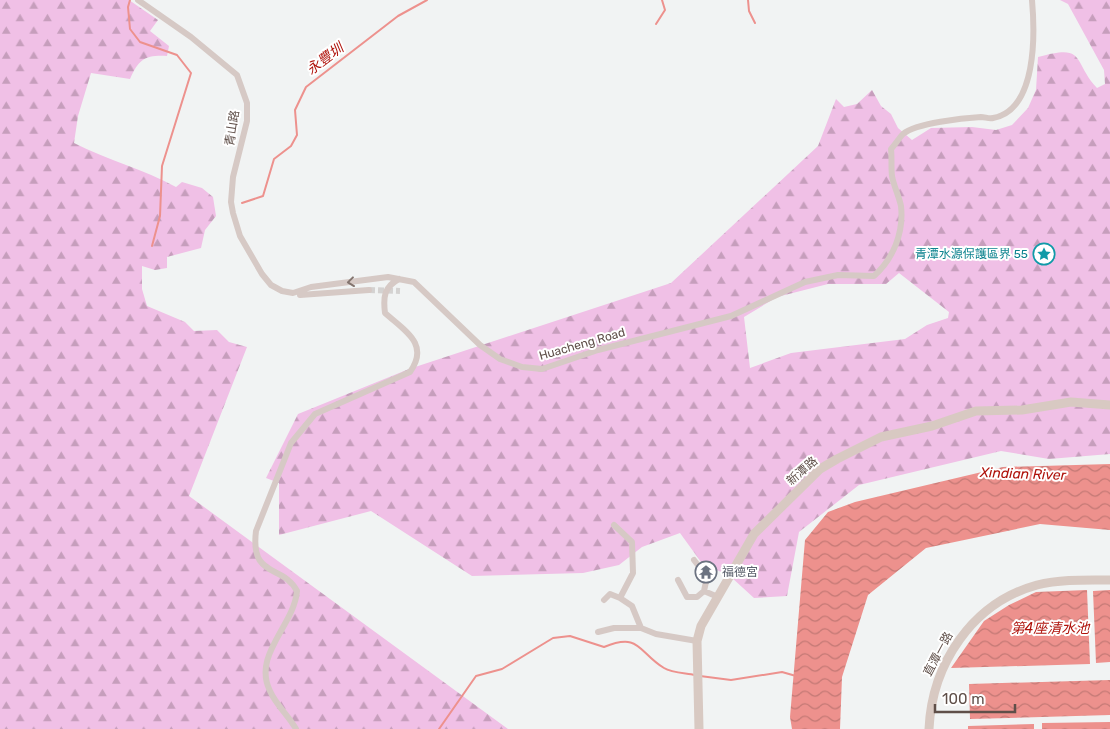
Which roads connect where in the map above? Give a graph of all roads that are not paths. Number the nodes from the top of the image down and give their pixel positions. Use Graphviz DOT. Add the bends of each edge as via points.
graph roads {
  1 [pos="138,0"];
  2 [pos="1032,0"];
  3 [pos="399,279"];
  4 [pos="370,290"];
  5 [pos="296,294"];
  6 [pos="1110,405"];
  7 [pos="614,525"];
  8 [pos="694,560"];
  9 [pos="678,580"];
  10 [pos="1110,580"];
  11 [pos="704,591"];
  12 [pos="718,597"];
  13 [pos="620,598"];
  14 [pos="604,600"];
  15 [pos="641,628"];
  16 [pos="598,632"];
  17 [pos="698,641"];
  18 [pos="296,729"];
  19 [pos="699,729"];
  20 [pos="929,729"];
  1 -- 5 [label="street" via="223,61 237,75 247,103 247,121 233,177 233,213 240,236 262,274 271,285"];
  2 -- 3 [label="street, Huacheng Road" via="1034,40 1031,65 1023,95 1014,107 993,118 922,126 904,134 891,149 892,178 901,207 899,230 894,253 874,276 838,275 805,282 731,316 598,350 542,369 522,367 500,359 473,338 420,286"];
  3 -- 5 [label="street, one-way" via="388,277 311,287"];
  3 -- 18 [label="street" via="385,291 385,313 416,344 419,353 416,364 410,372 315,414 291,443 256,531 254,546 258,557 268,570 286,579 297,591 296,602 264,670 270,693"];
  4 -- 5 [label="street"];
  6 -- 12 [label="street, 新潭路" via="1072,402 1022,410 976,411 932,426 881,437 820,469 776,511 754,534"];
  7 -- 13 [label="street" via="632,542 634,573"];
  8 -- 11 [label="street" via="707,578"];
  9 -- 11 [label="street" via="687,596 697,597"];
  10 -- 20 [label="street, 直潭一路" via="1036,585 1003,600 978,617 962,635 938,678"];
  11 -- 12 [label="street"];
  12 -- 17 [label="street, 新潭路" via="702,626"];
  13 -- 14 [label="street" via="610,594"];
  13 -- 15 [label="street" via="632,606"];
  15 -- 16 [label="street" via="614,628"];
  15 -- 17 [label="street" via="656,634"];
  17 -- 19 [label="street, 新潭路"];
}
